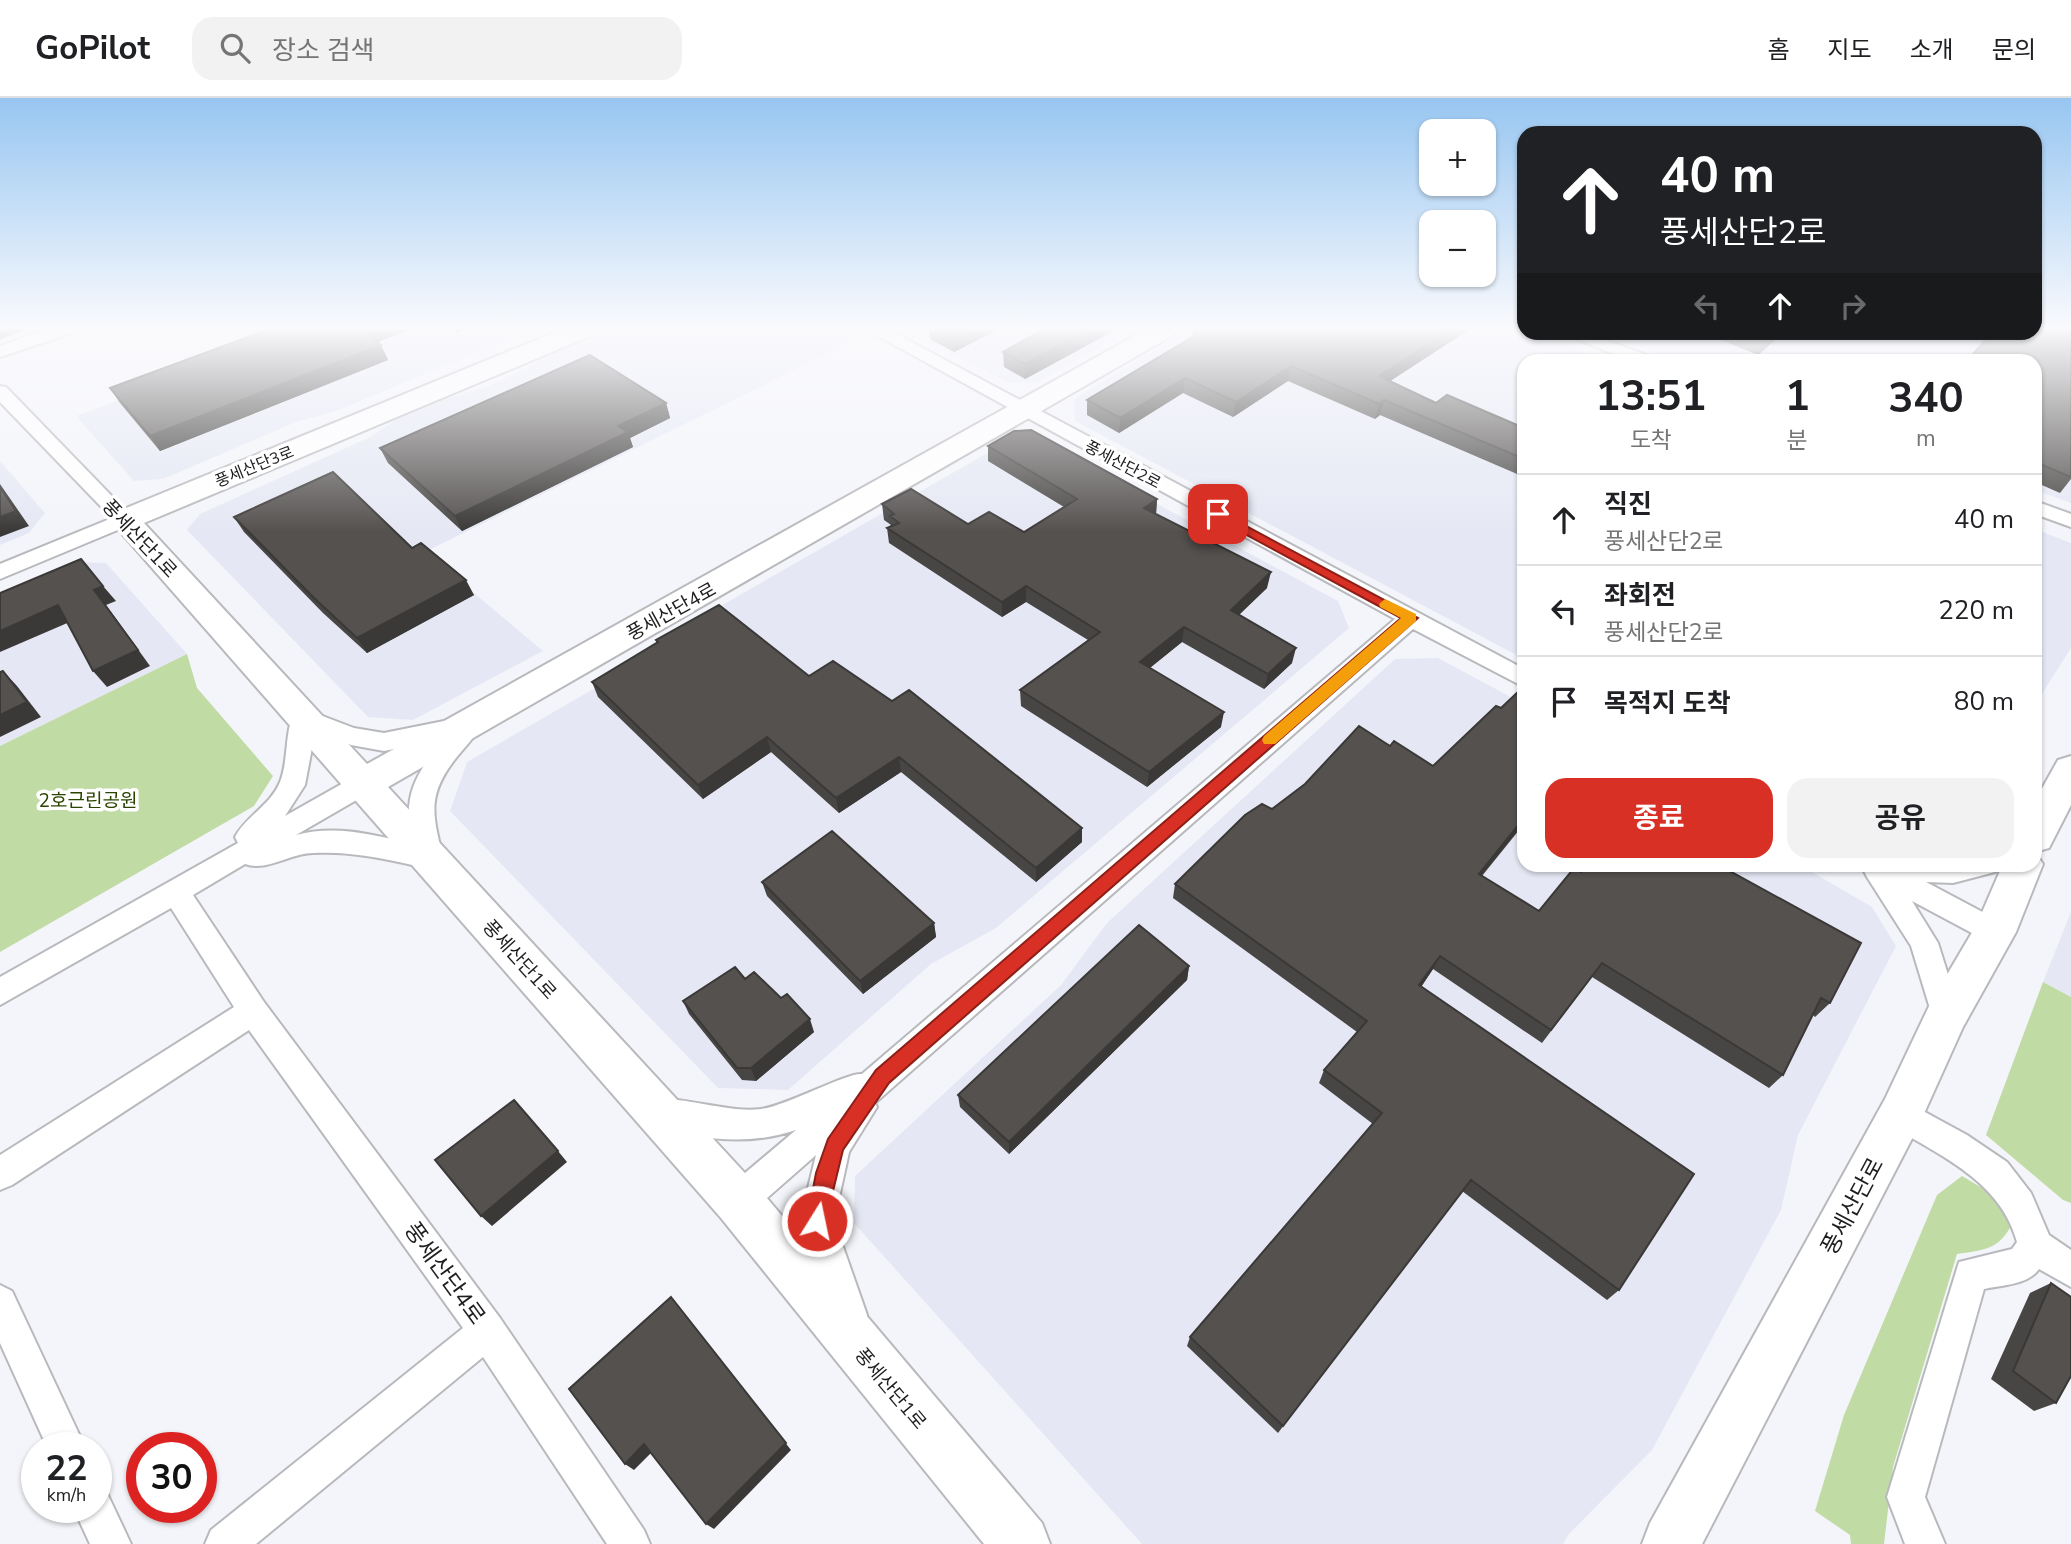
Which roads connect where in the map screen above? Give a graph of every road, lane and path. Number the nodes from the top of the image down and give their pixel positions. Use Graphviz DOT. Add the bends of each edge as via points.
graph roads {
  1 [pos="5,396"];
  2 [pos="423,396"];
  3 [pos="997,396"];
  4 [pos="1049,396"];
  5 [pos="1024,411"];
  6 [pos="2042,510"];
  7 [pos="125,520"];
  8 [pos="2071,521"];
  9 [pos="0,572"];
  10 [pos="1411,618"];
  11 [pos="1517,675"];
  12 [pos="304,719"];
  13 [pos="470,724"];
  14 [pos="2071,770"];
  15 [pos="363,784"];
  16 [pos="2042,824"];
  17 [pos="430,858"];
  18 [pos="213,869"];
  19 [pos="1876,872"];
  20 [pos="1882,872"];
  21 [pos="2020,872"];
  22 [pos="175,890"];
  23 [pos="1995,932"];
  24 [pos="0,992"];
  25 [pos="253,1011"];
  26 [pos="1945,1016"];
  27 [pos="882,1076"];
  28 [pos="657,1111"];
  29 [pos="1901,1114"];
  30 [pos="0,1174"];
  31 [pos="738,1201"];
  32 [pos="2035,1246"];
  33 [pos="2071,1270"];
  34 [pos="0,1303"];
  35 [pos="487,1331"];
  36 [pos="862,1352"];
  37 [pos="59,1432"];
  38 [pos="101,1523"];
  39 [pos="111,1544"];
  40 [pos="225,1544"];
  41 [pos="630,1544"];
  42 [pos="1021,1544"];
  43 [pos="1671,1544"];
  44 [pos="1925,1544"];
  1 -- 7 [label="street, 풍세산단1로"];
  2 -- 7 [label="street, 풍세산단3로"];
  3 -- 5 [label="street, 풍세산단2로"];
  4 -- 5 [label="street, 풍세산단4로"];
  5 -- 10 [label="street, 풍세산단2로"];
  5 -- 13 [label="street, 풍세산단4로"];
  6 -- 8 [label="street"];
  7 -- 9 [label="street, 풍세산단3로"];
  7 -- 12 [label="street, 풍세산단1로"];
  10 -- 11 [label="street, 풍세산단2로"];
  10 -- 27 [label="street"];
  12 -- 13 [label="street" via="384,742"];
  12 -- 15 [label="street, 풍세산단1로"];
  12 -- 18 [label="street" via="300,764 292,789 278,809"];
  13 -- 15 [label="street, 풍세산단4로"];
  13 -- 17 [label="street" via="426,786 420,809"];
  14 -- 16 [label="street"];
  15 -- 17 [label="street, 풍세산단1로"];
  15 -- 18 [label="street, 풍세산단4로"];
  17 -- 18 [label="street" via="358,842 309,842"];
  17 -- 28 [label="street, 풍세산단1로"];
  18 -- 22 [label="street, 풍세산단4로"];
  19 -- 26 [label="street" via="1924,943"];
  20 -- 23 [label="street"];
  21 -- 23 [label="street, 풍세산단로"];
  22 -- 24 [label="street, 풍세산단4로"];
  22 -- 25 [label="street, 풍세산단4로"];
  23 -- 26 [label="street, 풍세산단로"];
  25 -- 30 [label="street"];
  25 -- 35 [label="street, 풍세산단4로"];
  26 -- 29 [label="street, 풍세산단로"];
  27 -- 28 [label="street" via="796,1115 757,1125 719,1124"];
  27 -- 31 [label="street"];
  27 -- 36 [label="street" via="835,1145 817,1221"];
  28 -- 31 [label="street, 풍세산단1로"];
  29 -- 32 [label="street" via="2005,1183 2031,1226"];
  29 -- 43 [label="street, 풍세산단로"];
  31 -- 36 [label="street, 풍세산단1로"];
  32 -- 33 [label="street"];
  32 -- 44 [label="street" via="2022,1264 1970,1274 1906,1497"];
  34 -- 37 [label="street"];
  35 -- 40 [label="street, 풍세산단4로"];
  35 -- 41 [label="street"];
  36 -- 42 [label="street, 풍세산단1로"];
  38 -- 39 [label="street"];
}
